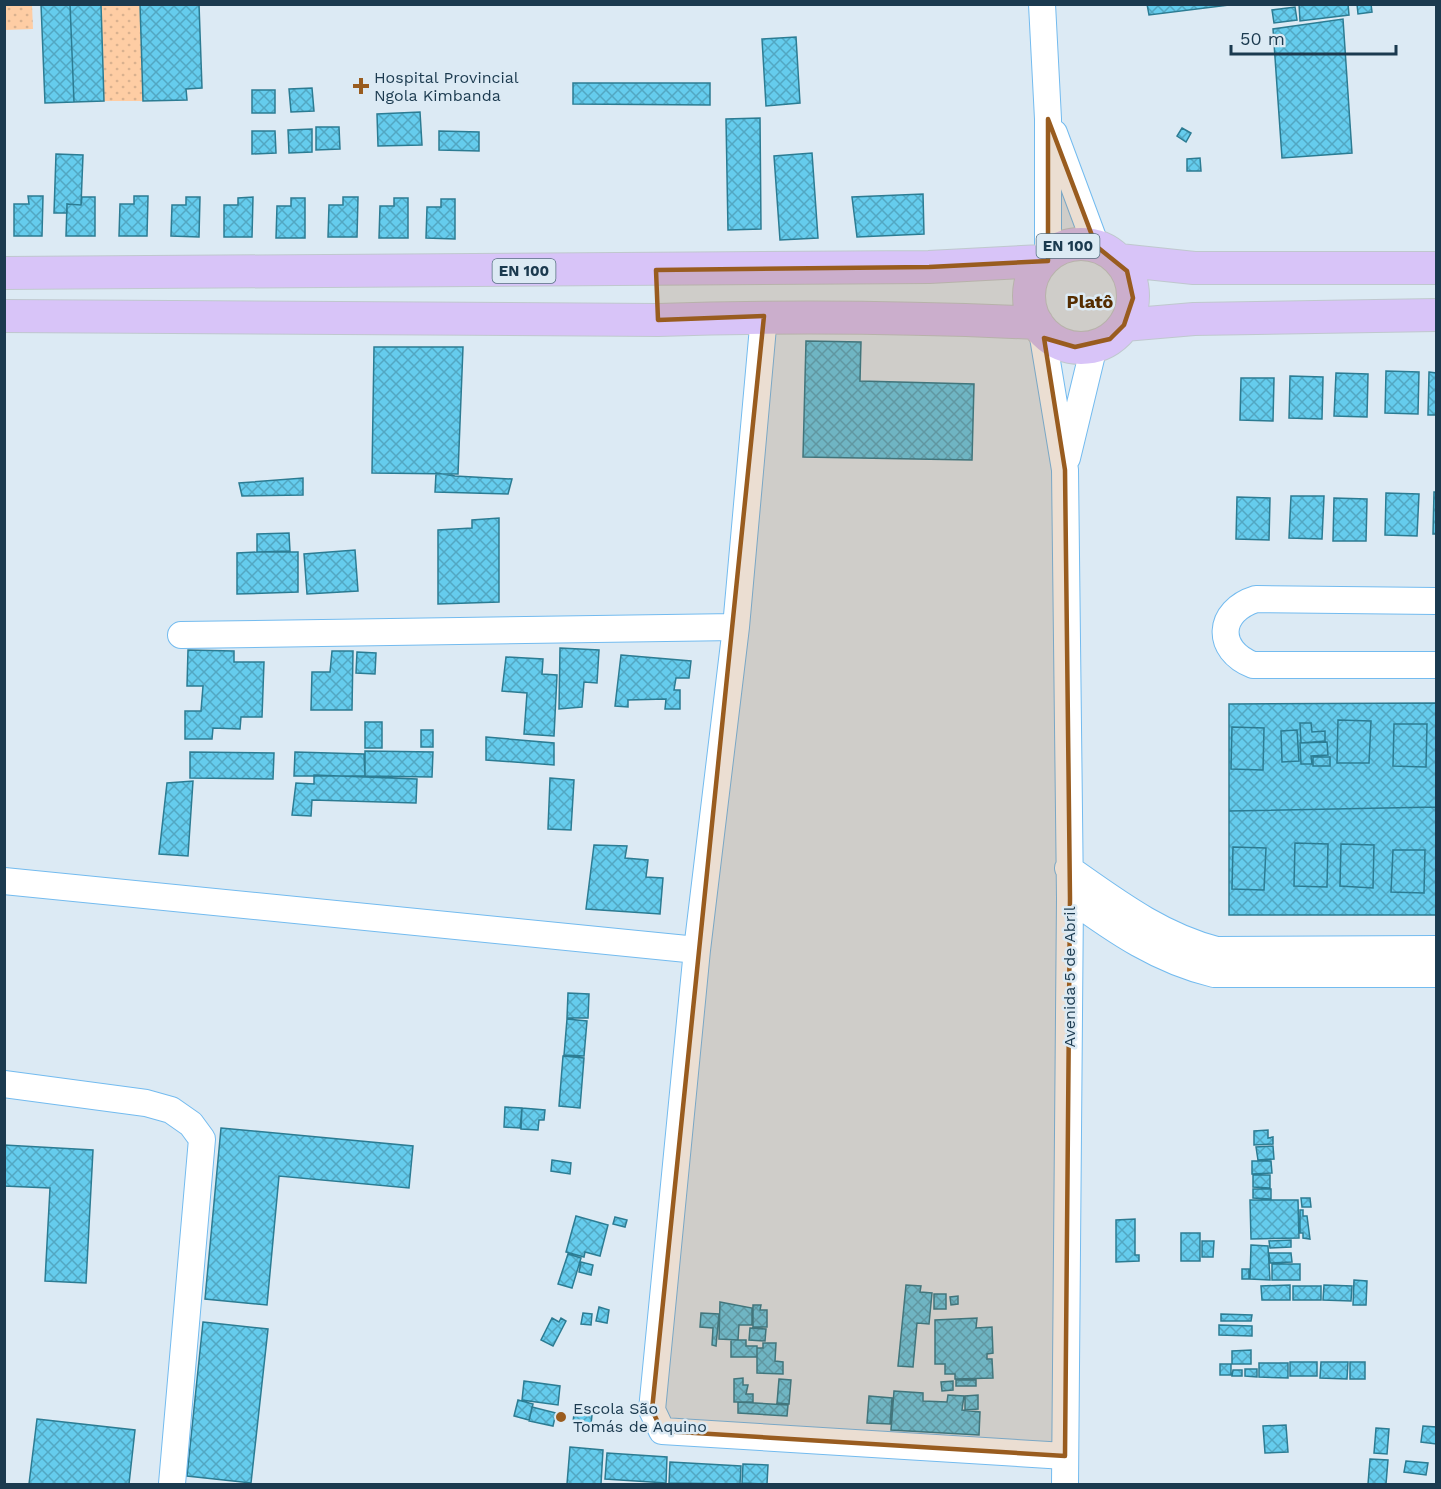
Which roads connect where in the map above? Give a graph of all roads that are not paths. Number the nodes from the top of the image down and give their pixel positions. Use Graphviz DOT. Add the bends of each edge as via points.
graph roads {
  1 [pos="1042,4"];
  2 [pos="1048,119"];
  3 [pos="1107,253"];
  4 [pos="1045,258"];
  5 [pos="1437,268"];
  6 [pos="656,270"];
  7 [pos="4,273"];
  8 [pos="1437,315"];
  9 [pos="4,316"];
  10 [pos="764,316"];
  11 [pos="658,320"];
  12 [pos="1124,325"];
  13 [pos="1040,327"];
  14 [pos="1094,346"];
  15 [pos="1065,470"];
  16 [pos="1437,601"];
  17 [pos="736,627"];
  18 [pos="181,634"];
  19 [pos="1437,664"];
  20 [pos="1068,868"];
  21 [pos="4,881"];
  22 [pos="1070,898"];
  23 [pos="1437,949"];
  24 [pos="697,950"];
  25 [pos="1437,974"];
  26 [pos="4,1084"];
  27 [pos="1065,1456"];
  28 [pos="172,1485"];
  29 [pos="1065,1485"];
  1 -- 2 [label="street"];
  2 -- 3 [label="street"];
  2 -- 4 [label="street"];
  3 -- 4 [label="main road, EN 100" via="1080,243 1063,247"];
  3 -- 5 [label="main road, EN 100" via="1194,268"];
  3 -- 12 [label="main road, EN 100" via="1132,285 1130,313"];
  4 -- 6 [label="main road, EN 100" via="929,267"];
  4 -- 13 [label="main road, EN 100" via="1030,284 1031,311"];
  6 -- 7 [label="main road, EN 100"];
  6 -- 11 [label="main road"];
  8 -- 12 [label="main road" via="1206,319"];
  9 -- 11 [label="main road"];
  10 -- 11 [label="main road"];
  10 -- 13 [label="main road" via="926,318"];
  10 -- 17 [label="street"];
  12 -- 14 [label="main road" via="1110,339"];
  13 -- 14 [label="main road" via="1057,342 1075,347"];
  13 -- 15 [label="street, Avenida 5 de Abril"];
  14 -- 15 [label="street, Avenida 5 de Abril"];
  15 -- 20 [label="street, Avenida 5 de Abril"];
  16 -- 19 [label="street" via="1256,599 1241,604 1230,616 1225,631 1238,659 1253,665"];
  17 -- 18 [label="street"];
  17 -- 24 [label="street"];
  20 -- 22 [label="street, Avenida 5 de Abril"];
  20 -- 23 [label="street" via="1161,929 1217,950"];
  21 -- 24 [label="street"];
  22 -- 25 [label="street" via="1150,951 1185,967 1214,974"];
  22 -- 27 [label="street, Avenida 5 de Abril"];
  24 -- 27 [label="street" via="652,1410 662,1431"];
  26 -- 28 [label="street" via="146,1103 171,1110 191,1124 202,1139"];
  27 -- 29 [label="street, Avenida 5 de Abril"];
}
